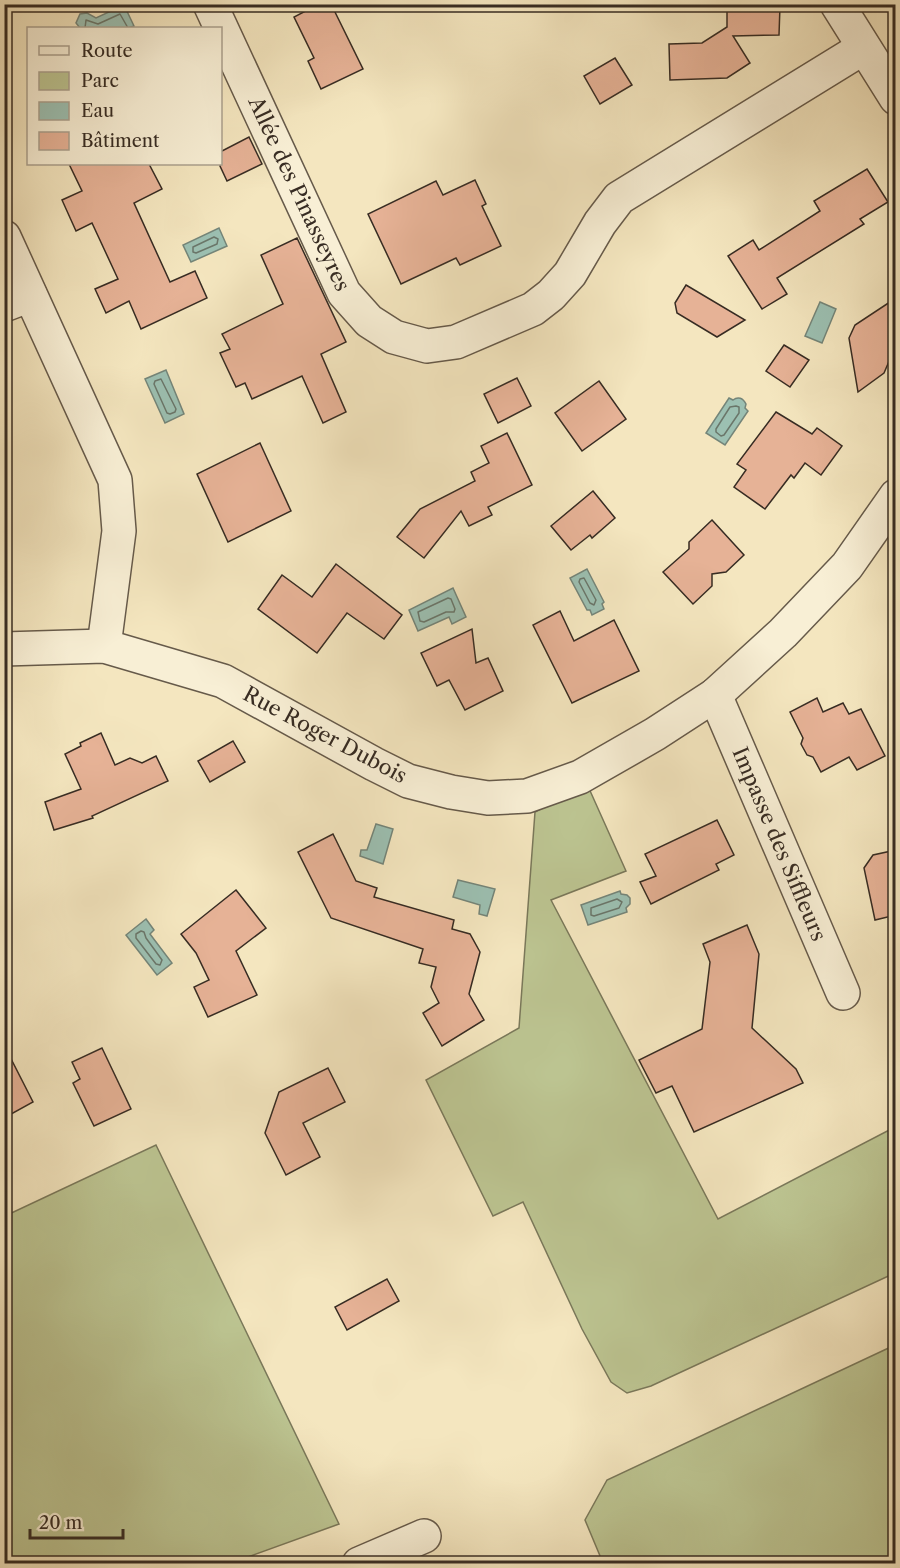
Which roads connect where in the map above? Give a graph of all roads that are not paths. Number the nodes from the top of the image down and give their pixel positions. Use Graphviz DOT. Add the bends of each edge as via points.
graph roads {
  1 [pos="210,4"];
  2 [pos="837,4"];
  3 [pos="221,27"];
  4 [pos="222,30"];
  5 [pos="863,48"];
  6 [pos="896,98"];
  7 [pos="4,237"];
  8 [pos="17,300"];
  9 [pos="896,496"];
  10 [pos="104,646"];
  11 [pos="4,649"];
  12 [pos="716,695"];
  13 [pos="843,993"];
  14 [pos="424,1536"];
  15 [pos="359,1563"];
  1 -- 3 [label="street, Allée des Pinasseyres"];
  2 -- 5 [label="street"];
  4 -- 5 [label="street, Allée des Pinasseyres" via="344,293 369,321 394,337 427,346 456,342 533,309 570,274 619,198"];
  5 -- 6 [label="street"];
  7 -- 8 [label="street"];
  8 -- 10 [label="street" via="115,480 119,531"];
  9 -- 12 [label="street, Rue Roger Dubois" via="847,566"];
  10 -- 11 [label="street, Rue Roger Dubois"];
  10 -- 12 [label="street, Rue Roger Dubois" via="223,681 408,781 488,798 527,796 580,777"];
  12 -- 13 [label="street, Impasse des Siffleurs"];
  14 -- 15 [label="street"];
}
